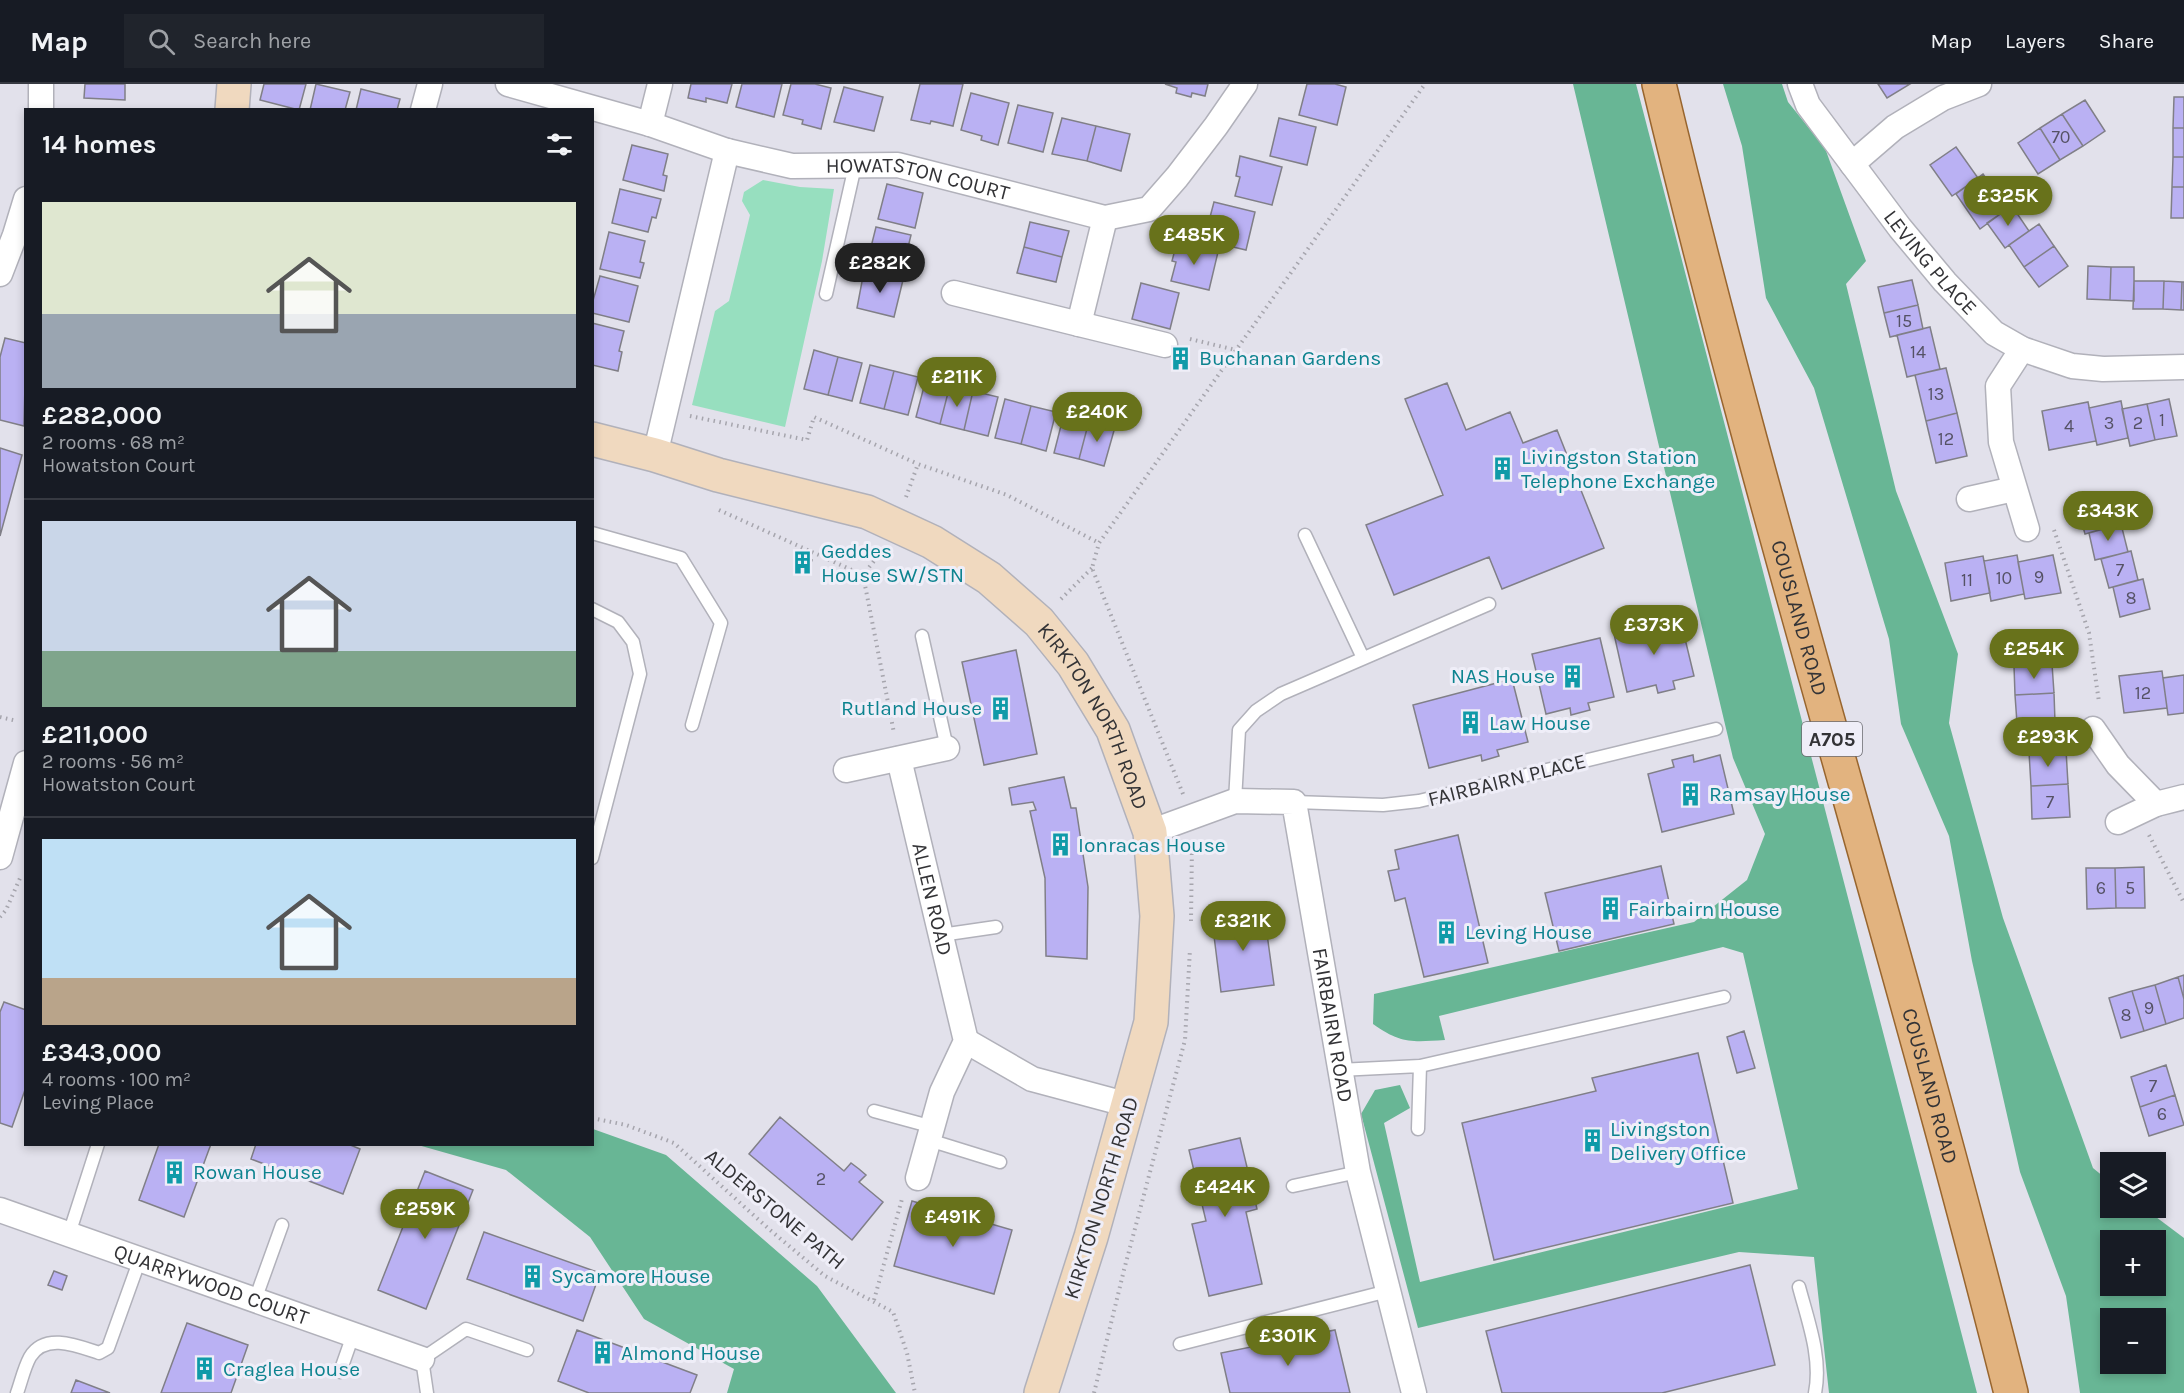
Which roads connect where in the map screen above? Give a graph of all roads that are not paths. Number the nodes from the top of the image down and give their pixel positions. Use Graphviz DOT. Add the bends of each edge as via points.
graph roads {
  1 [pos="41,84"];
  2 [pos="234,84"];
  3 [pos="430,84"];
  4 [pos="508,84"];
  5 [pos="660,84"];
  6 [pos="1245,84"];
  7 [pos="1659,84"];
  8 [pos="1800,84"];
  9 [pos="1979,84"];
  10 [pos="41,108"];
  11 [pos="232,108"];
  12 [pos="424,108"];
  13 [pos="593,108"];
  14 [pos="594,108"];
  15 [pos="650,124"];
  16 [pos="728,152"];
  17 [pos="1852,164"];
  18 [pos="855,166"];
  19 [pos="24,206"];
  20 [pos="1105,218"];
  21 [pos="0,273"];
  22 [pos="954,293"];
  23 [pos="826,294"];
  24 [pos="1079,324"];
  25 [pos="1165,345"];
  26 [pos="2022,349"];
  27 [pos="2184,367"];
  28 [pos="594,440"];
  29 [pos="655,455"];
  30 [pos="2014,489"];
  31 [pos="1969,499"];
  32 [pos="2027,529"];
  33 [pos="594,534"];
  34 [pos="1305,535"];
  35 [pos="1489,604"];
  36 [pos="594,610"];
  37 [pos="922,636"];
  38 [pos="1364,658"];
  39 [pos="692,725"];
  40 [pos="1716,729"];
  41 [pos="2093,729"];
  42 [pos="947,748"];
  43 [pos="899,759"];
  44 [pos="24,770"];
  45 [pos="846,770"];
  46 [pos="2184,797"];
  47 [pos="1235,801"];
  48 [pos="1294,802"];
  49 [pos="1150,832"];
  50 [pos="594,850"];
  51 [pos="0,857"];
  52 [pos="996,927"];
  53 [pos="941,935"];
  54 [pos="1724,997"];
  55 [pos="966,1041"];
  56 [pos="1420,1066"];
  57 [pos="1340,1070"];
  58 [pos="1129,1105"];
  59 [pos="874,1111"];
  60 [pos="1418,1129"];
  61 [pos="931,1134"];
  62 [pos="97,1146"];
  63 [pos="1000,1162"];
  64 [pos="1359,1172"];
  65 [pos="918,1178"];
  66 [pos="1293,1186"];
  67 [pos="0,1210"];
  68 [pos="282,1225"];
  69 [pos="69,1234"];
  70 [pos="140,1259"];
  71 [pos="1799,1287"];
  72 [pos="1388,1291"];
  73 [pos="255,1300"];
  74 [pos="353,1335"];
  75 [pos="1180,1344"];
  76 [pos="527,1350"];
  77 [pos="422,1359"];
  78 [pos="340,1372"];
  79 [pos="17,1393"];
  80 [pos="427,1393"];
  81 [pos="1041,1393"];
  82 [pos="1414,1393"];
  83 [pos="1815,1393"];
  84 [pos="2011,1393"];
  1 -- 10 [label="street"];
  2 -- 11 [label="main road"];
  3 -- 12 [label="street"];
  4 -- 13 [label="street, HOWATSTON COURT"];
  5 -- 15 [label="street"];
  6 -- 20 [label="street, HOWATSTON COURT" via="1149,209"];
  7 -- 84 [label="main road, COUSLAND ROAD / A705" via="1690,217"];
  8 -- 17 [label="street, LEVING PLACE" via="1808,105"];
  9 -- 17 [label="street" via="1943,98 1895,128"];
  14 -- 15 [label="street, HOWATSTON COURT"];
  15 -- 16 [label="street, HOWATSTON COURT"];
  16 -- 18 [label="street, HOWATSTON COURT" via="792,166"];
  16 -- 29 [label="street"];
  17 -- 26 [label="street, LEVING PLACE" via="1945,282 1994,333"];
  18 -- 20 [label="street, HOWATSTON COURT" via="898,165"];
  18 -- 23 [label="lane"];
  19 -- 21 [label="street"];
  20 -- 24 [label="street"];
  22 -- 24 [label="street"];
  24 -- 25 [label="street"];
  26 -- 27 [label="street, LEVING PLACE" via="2072,366"];
  26 -- 30 [label="street" via="1998,386 2001,442"];
  28 -- 29 [label="main road, KIRKTON NORTH ROAD"];
  29 -- 49 [label="main road, KIRKTON NORTH ROAD" via="867,512 932,542 989,578 1039,622 1073,664 1113,730"];
  30 -- 31 [label="street"];
  30 -- 32 [label="street"];
  33 -- 39 [label="lane" via="681,558 721,623"];
  34 -- 38 [label="lane"];
  35 -- 38 [label="lane"];
  36 -- 50 [label="lane" via="618,622 633,642 640,674"];
  37 -- 42 [label="lane"];
  38 -- 47 [label="lane" via="1281,694 1256,711 1239,730"];
  40 -- 48 [label="lane, FAIRBAIRN PLACE" via="1419,801 1383,805"];
  41 -- 46 [label="street" via="2118,765 2137,813"];
  42 -- 43 [label="street"];
  43 -- 45 [label="street"];
  43 -- 53 [label="street, ALLEN ROAD"];
  44 -- 51 [label="street"];
  47 -- 48 [label="street"];
  47 -- 49 [label="street"];
  48 -- 57 [label="street, FAIRBAIRN ROAD"];
  49 -- 58 [label="main road, KIRKTON NORTH ROAD" via="1157,916 1151,1022"];
  52 -- 53 [label="lane"];
  53 -- 55 [label="street, ALLEN ROAD"];
  54 -- 56 [label="lane"];
  55 -- 58 [label="street" via="1032,1080"];
  55 -- 61 [label="street" via="942,1092"];
  56 -- 57 [label="lane"];
  56 -- 60 [label="lane"];
  57 -- 64 [label="street, FAIRBAIRN ROAD"];
  58 -- 81 [label="main road, KIRKTON NORTH ROAD"];
  59 -- 61 [label="lane"];
  61 -- 63 [label="lane"];
  61 -- 65 [label="street"];
  62 -- 69 [label="lane"];
  64 -- 66 [label="lane"];
  64 -- 72 [label="street, FAIRBAIRN ROAD"];
  67 -- 69 [label="street, QUARRYWOOD COURT"];
  68 -- 73 [label="lane"];
  69 -- 70 [label="street, QUARRYWOOD COURT"];
  70 -- 73 [label="street, QUARRYWOOD COURT"];
  70 -- 79 [label="lane" via="108,1348 99,1353 56,1342 41,1346 30,1356"];
  71 -- 83 [label="lane" via="1813,1338 1818,1378"];
  72 -- 75 [label="lane"];
  72 -- 82 [label="street, FAIRBAIRN ROAD"];
  73 -- 74 [label="street, QUARRYWOOD COURT"];
  74 -- 77 [label="street, QUARRYWOOD COURT"];
  74 -- 78 [label="lane"];
  76 -- 77 [label="lane" via="466,1329"];
  77 -- 80 [label="lane"];
}
